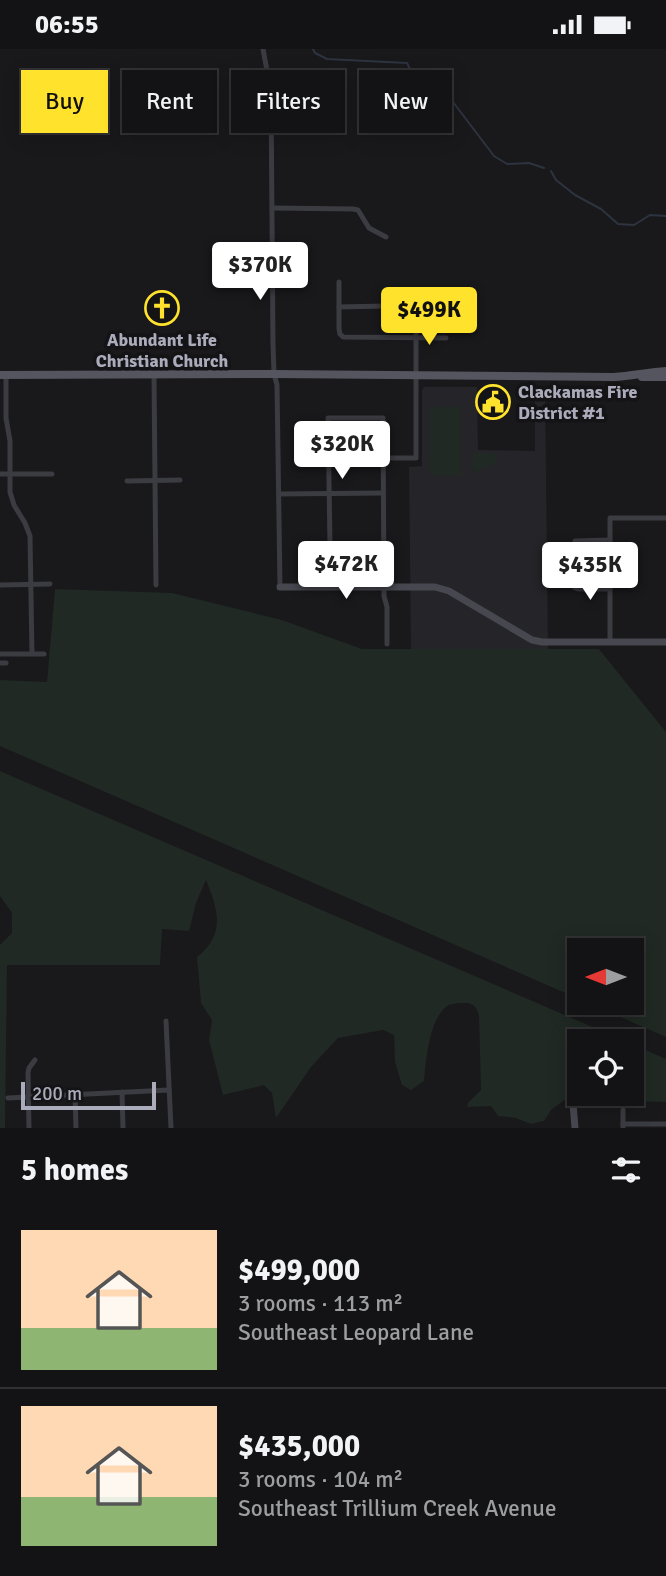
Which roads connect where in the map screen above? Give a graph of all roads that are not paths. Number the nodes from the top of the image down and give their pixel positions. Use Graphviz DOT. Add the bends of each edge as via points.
graph roads {
  1 [pos="263,49"];
  2 [pos="272,208"];
  3 [pos="386,237"];
  4 [pos="339,282"];
  5 [pos="383,306"];
  6 [pos="339,307"];
  7 [pos="418,314"];
  8 [pos="415,338"];
  9 [pos="446,338"];
  10 [pos="666,371"];
  11 [pos="274,374"];
  12 [pos="3,375"];
  13 [pos="154,375"];
  14 [pos="639,375"];
  15 [pos="416,376"];
  16 [pos="666,377"];
  17 [pos="383,458"];
  18 [pos="10,473"];
  19 [pos="0,474"];
  20 [pos="52,474"];
  21 [pos="155,480"];
  22 [pos="180,480"];
  23 [pos="127,481"];
  24 [pos="383,493"];
  25 [pos="279,494"];
  26 [pos="329,494"];
  27 [pos="666,518"];
  28 [pos="610,540"];
  29 [pos="384,545"];
  30 [pos="50,584"];
  31 [pos="0,585"];
  32 [pos="30,585"];
  33 [pos="156,585"];
  34 [pos="384,586"];
  35 [pos="281,587"];
  36 [pos="610,589"];
  37 [pos="610,642"];
  38 [pos="666,642"];
  39 [pos="387,644"];
  40 [pos="0,654"];
  41 [pos="32,654"];
  42 [pos="44,654"];
  43 [pos="166,1021"];
  44 [pos="36,1060"];
  45 [pos="169,1090"];
  46 [pos="122,1092"];
  47 [pos="75,1095"];
  48 [pos="28,1097"];
  49 [pos="8,1098"];
  50 [pos="573,1106"];
  51 [pos="623,1110"];
  52 [pos="666,1125"];
  53 [pos="623,1126"];
  54 [pos="29,1128"];
  55 [pos="76,1128"];
  56 [pos="123,1128"];
  57 [pos="171,1128"];
  58 [pos="575,1128"];
  1 -- 2 [label="street" via="271,92"];
  2 -- 3 [label="street" via="358,210 369,228"];
  2 -- 11 [label="street"];
  4 -- 6 [label="street"];
  5 -- 6 [label="street"];
  6 -- 8 [label="street" via="343,337"];
  7 -- 8 [label="street"];
  8 -- 9 [label="street"];
  8 -- 15 [label="street"];
  10 -- 14 [label="main road"];
  11 -- 13 [label="main road"];
  11 -- 15 [label="main road"];
  11 -- 25 [label="street"];
  12 -- 13 [label="main road"];
  12 -- 18 [label="street"];
  13 -- 21 [label="street"];
  14 -- 15 [label="main road"];
  14 -- 16 [label="main road"];
  15 -- 17 [label="street" via="416,458"];
  17 -- 24 [label="street"];
  17 -- 26 [label="street" via="383,418 328,418"];
  18 -- 19 [label="street"];
  18 -- 20 [label="street"];
  18 -- 32 [label="street" via="14,505 30,536"];
  21 -- 22 [label="street"];
  21 -- 23 [label="street"];
  21 -- 33 [label="street"];
  24 -- 26 [label="street"];
  24 -- 29 [label="street"];
  25 -- 26 [label="street"];
  25 -- 35 [label="street"];
  26 -- 29 [label="street" via="330,545"];
  27 -- 28 [label="street" via="610,518"];
  28 -- 36 [label="street"];
  28 -- 36 [label="street" via="575,541 573,558 575,588"];
  29 -- 34 [label="street"];
  30 -- 32 [label="street"];
  31 -- 32 [label="street"];
  32 -- 41 [label="street"];
  34 -- 35 [label="street"];
  34 -- 37 [label="street" via="449,591 533,640"];
  34 -- 39 [label="street"];
  36 -- 37 [label="street"];
  37 -- 38 [label="street"];
  40 -- 41 [label="street"];
  41 -- 42 [label="street"];
  43 -- 45 [label="street"];
  44 -- 48 [label="street" via="29,1068"];
  45 -- 46 [label="street"];
  45 -- 57 [label="street"];
  46 -- 47 [label="street"];
  46 -- 56 [label="street"];
  47 -- 48 [label="street"];
  47 -- 55 [label="street"];
  48 -- 49 [label="street"];
  48 -- 54 [label="street"];
  50 -- 58 [label="street"];
  51 -- 53 [label="street"];
  52 -- 53 [label="street"];
}
